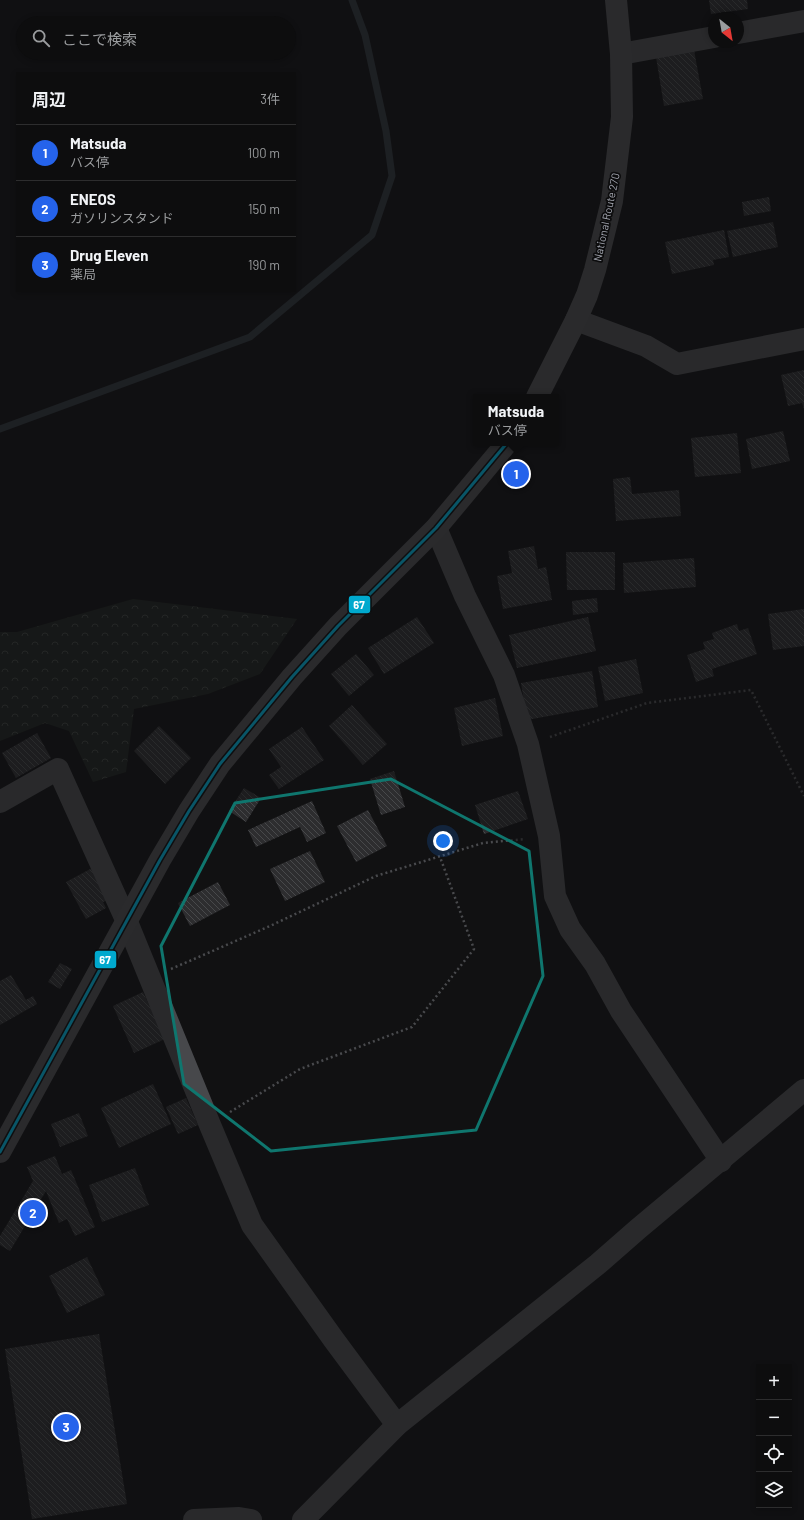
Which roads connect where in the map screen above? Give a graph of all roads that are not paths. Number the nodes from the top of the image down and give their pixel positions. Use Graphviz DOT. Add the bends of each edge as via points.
graph roads {
  1 [pos="616,0"];
  2 [pos="804,21"];
  3 [pos="744,32"];
  4 [pos="708,38"];
  5 [pos="621,54"];
  6 [pos="576,320"];
  7 [pos="804,339"];
  8 [pos="539,394"];
  9 [pos="504,446"];
  10 [pos="436,528"];
  11 [pos="0,802"];
  12 [pos="127,922"];
  13 [pos="804,1090"];
  14 [pos="0,1152"];
  15 [pos="721,1161"];
  16 [pos="397,1424"];
  17 [pos="194,1520"];
  18 [pos="251,1520"];
  19 [pos="303,1520"];
  1 -- 5 [label="highway, National Route 270"];
  2 -- 3 [label="street"];
  4 -- 5 [label="street"];
  5 -- 6 [label="highway, National Route 270" via="622,117 612,202 595,270"];
  6 -- 7 [label="street" via="646,346 677,364"];
  6 -- 8 [label="highway, National Route 270"];
  9 -- 10 [label="highway"];
  10 -- 12 [label="highway" via="338,626 220,764 185,817"];
  10 -- 15 [label="street" via="465,596 504,675 528,744 549,836 556,896 570,929"];
  11 -- 12 [label="street" via="58,770"];
  12 -- 14 [label="highway"];
  12 -- 16 [label="street" via="252,1225"];
  13 -- 15 [label="street"];
  15 -- 16 [label="street" via="598,1264"];
  16 -- 19 [label="street"];
  17 -- 18 [label="street"];
}
